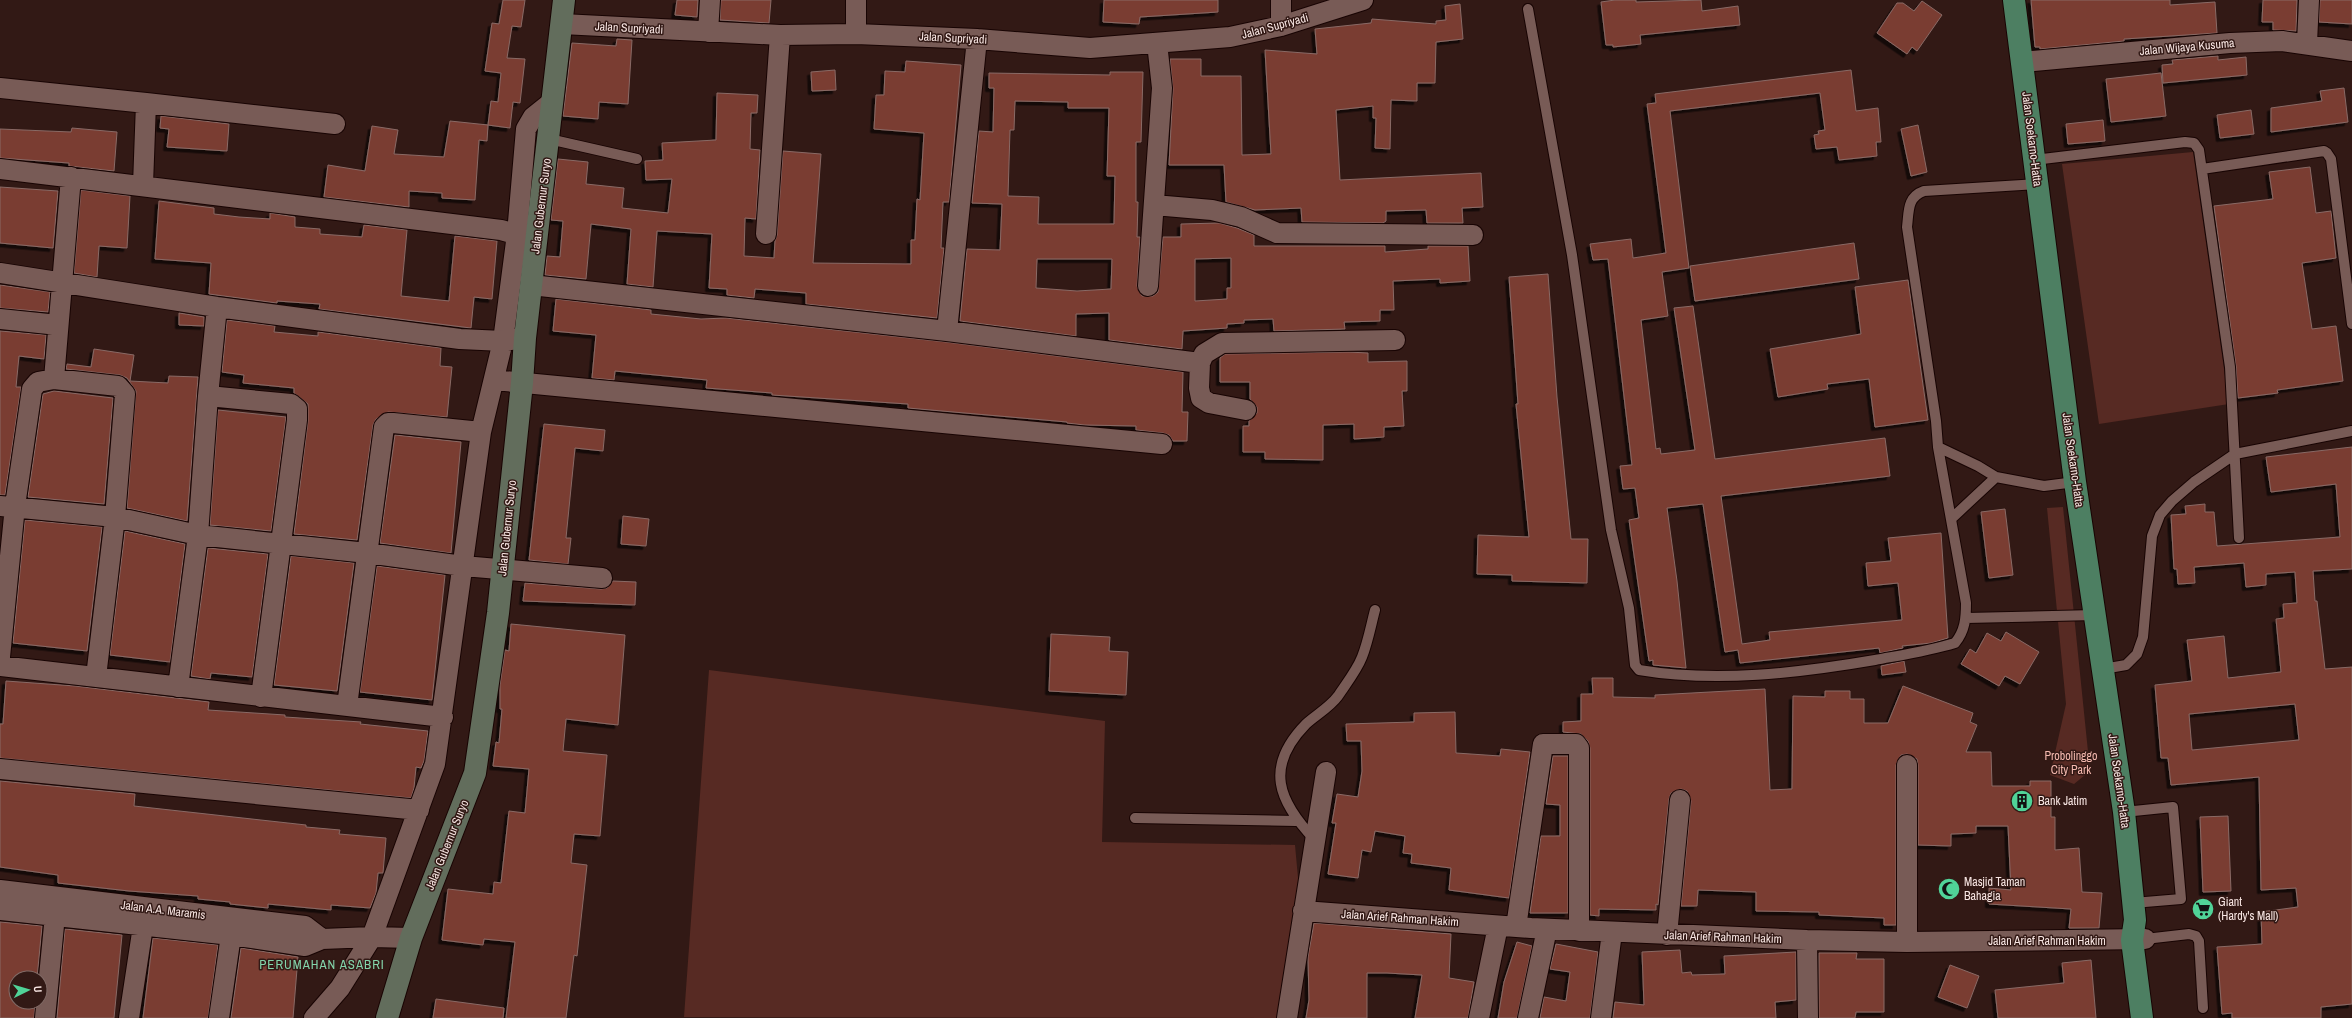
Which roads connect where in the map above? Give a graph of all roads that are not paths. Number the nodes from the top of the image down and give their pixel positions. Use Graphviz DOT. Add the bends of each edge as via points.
graph roads {
  1 [pos="564,0"];
  2 [pos="710,0"];
  3 [pos="856,0"];
  4 [pos="1281,0"];
  5 [pos="1363,0"];
  6 [pos="2014,0"];
  7 [pos="2309,0"];
  8 [pos="1528,9"];
  9 [pos="562,24"];
  10 [pos="1281,26"];
  11 [pos="708,32"];
  12 [pos="856,34"];
  13 [pos="780,35"];
  14 [pos="977,39"];
  15 [pos="1157,43"];
  16 [pos="2306,43"];
  17 [pos="2352,50"];
  18 [pos="2022,62"];
  19 [pos="0,88"];
  20 [pos="553,101"];
  21 [pos="146,103"];
  22 [pos="335,124"];
  23 [pos="549,139"];
  24 [pos="636,159"];
  25 [pos="2034,160"];
  26 [pos="0,169"];
  27 [pos="2202,169"];
  28 [pos="71,177"];
  29 [pos="2038,184"];
  30 [pos="143,185"];
  31 [pos="1154,206"];
  32 [pos="766,234"];
  33 [pos="1473,235"];
  34 [pos="527,237"];
  35 [pos="0,273"];
  36 [pos="61,283"];
  37 [pos="531,285"];
  38 [pos="1148,286"];
  39 [pos="218,307"];
  40 [pos="0,320"];
  41 [pos="2352,324"];
  42 [pos="58,325"];
  43 [pos="947,331"];
  44 [pos="525,338"];
  45 [pos="1394,340"];
  46 [pos="503,341"];
  47 [pos="1200,363"];
  48 [pos="54,379"];
  49 [pos="494,380"];
  50 [pos="522,383"];
  51 [pos="208,396"];
  52 [pos="1246,410"];
  53 [pos="2352,431"];
  54 [pos="481,432"];
  55 [pos="1162,444"];
  56 [pos="1938,447"];
  57 [pos="2235,454"];
  58 [pos="1996,477"];
  59 [pos="2075,482"];
  60 [pos="8,506"];
  61 [pos="114,517"];
  62 [pos="1951,519"];
  63 [pos="198,535"];
  64 [pos="2239,538"];
  65 [pos="281,544"];
  66 [pos="367,553"];
  67 [pos="463,566"];
  68 [pos="502,568"];
  69 [pos="602,578"];
  70 [pos="1375,610"];
  71 [pos="2095,615"];
  72 [pos="1966,618"];
  73 [pos="0,657"];
  74 [pos="0,666"];
  75 [pos="2103,669"];
  76 [pos="96,677"];
  77 [pos="178,687"];
  78 [pos="261,696"];
  79 [pos="346,706"];
  80 [pos="443,718"];
  81 [pos="1907,765"];
  82 [pos="0,769"];
  83 [pos="1326,772"];
  84 [pos="1680,800"];
  85 [pos="419,810"];
  86 [pos="2124,812"];
  87 [pos="1135,818"];
  88 [pos="1296,821"];
  89 [pos="1314,840"];
  90 [pos="0,890"];
  91 [pos="0,910"];
  92 [pos="1303,911"];
  93 [pos="55,915"];
  94 [pos="2136,925"];
  95 [pos="143,926"];
  96 [pos="1522,927"];
  97 [pos="1578,931"];
  98 [pos="1612,932"];
  99 [pos="231,935"];
  100 [pos="1667,935"];
  101 [pos="372,937"];
  102 [pos="411,938"];
  103 [pos="322,939"];
  104 [pos="1807,940"];
  105 [pos="1907,942"];
  106 [pos="2203,1008"];
  107 [pos="45,1018"];
  108 [pos="129,1018"];
  109 [pos="219,1018"];
  110 [pos="314,1018"];
  111 [pos="387,1018"];
  112 [pos="1287,1018"];
  113 [pos="1479,1018"];
  114 [pos="1528,1018"];
  115 [pos="1601,1018"];
  116 [pos="1808,1018"];
  117 [pos="2142,1018"];
  118 [pos="2154,1018"];
  1 -- 9 [label="main road"];
  2 -- 11 [label="street"];
  3 -- 12 [label="street"];
  4 -- 10 [label="street"];
  5 -- 10 [label="street, Jalan Supriyadi"];
  6 -- 18 [label="main road, Jalan Soekarno-Hatta"];
  7 -- 16 [label="street"];
  8 -- 72 [label="lane" via="1572,255 1611,530 1629,608 1635,664 1639,670 1720,676 1848,664 1955,644 1961,636"];
  9 -- 11 [label="street, Jalan Supriyadi"];
  9 -- 20 [label="main road, Jalan Gubernur Suryo"];
  10 -- 15 [label="street, Jalan Supriyadi" via="1230,37"];
  11 -- 13 [label="street, Jalan Supriyadi"];
  12 -- 13 [label="street, Jalan Supriyadi"];
  12 -- 14 [label="street, Jalan Supriyadi"];
  13 -- 32 [label="street"];
  14 -- 15 [label="street, Jalan Supriyadi" via="1090,48"];
  14 -- 43 [label="street"];
  15 -- 31 [label="street" via="1162,88"];
  16 -- 17 [label="street, Jalan Wijaya Kusuma"];
  16 -- 18 [label="street, Jalan Wijaya Kusuma" via="2230,43"];
  18 -- 25 [label="main road, Jalan Soekarno-Hatta"];
  19 -- 21 [label="street"];
  20 -- 23 [label="main road, Jalan Gubernur Suryo"];
  20 -- 34 [label="street" via="533,117 526,129"];
  21 -- 22 [label="street"];
  21 -- 30 [label="street"];
  23 -- 24 [label="lane"];
  23 -- 34 [label="main road, Jalan Gubernur Suryo"];
  25 -- 27 [label="lane" via="2194,142 2199,150"];
  25 -- 29 [label="main road, Jalan Soekarno-Hatta"];
  26 -- 28 [label="street"];
  27 -- 41 [label="lane" via="2324,151 2328,153"];
  27 -- 57 [label="lane" via="2230,367"];
  28 -- 30 [label="street"];
  28 -- 36 [label="street"];
  29 -- 56 [label="lane" via="1924,191 1915,194 1912,199 1907,227"];
  29 -- 59 [label="main road, Jalan Soekarno-Hatta"];
  30 -- 34 [label="street" via="501,230"];
  31 -- 33 [label="street" via="1212,210 1241,217 1284,233"];
  31 -- 38 [label="street"];
  34 -- 37 [label="main road, Jalan Gubernur Suryo"];
  34 -- 46 [label="street"];
  35 -- 36 [label="street"];
  36 -- 39 [label="street"];
  36 -- 42 [label="street"];
  37 -- 43 [label="street"];
  37 -- 44 [label="main road, Jalan Gubernur Suryo"];
  39 -- 46 [label="street" via="460,339"];
  39 -- 51 [label="street"];
  40 -- 42 [label="street"];
  42 -- 48 [label="street"];
  43 -- 47 [label="street"];
  44 -- 46 [label="street"];
  44 -- 50 [label="main road, Jalan Gubernur Suryo"];
  45 -- 47 [label="street" via="1222,342 1204,354"];
  46 -- 49 [label="street"];
  47 -- 52 [label="street" via="1198,388 1201,398 1209,403"];
  48 -- 60 [label="street" via="38,382 32,389"];
  48 -- 61 [label="street" via="118,386 125,394"];
  49 -- 50 [label="street"];
  49 -- 54 [label="street"];
  50 -- 55 [label="street"];
  50 -- 68 [label="main road, Jalan Gubernur Suryo"];
  51 -- 63 [label="street"];
  51 -- 65 [label="street" via="291,404 297,409"];
  53 -- 57 [label="lane"];
  54 -- 66 [label="street" via="393,423 384,426"];
  54 -- 67 [label="street"];
  56 -- 58 [label="lane"];
  56 -- 62 [label="lane"];
  57 -- 64 [label="lane"];
  57 -- 75 [label="lane" via="2194,482 2160,515 2152,536 2143,637 2139,649 2126,665"];
  58 -- 59 [label="lane" via="2044,486"];
  58 -- 62 [label="lane"];
  59 -- 71 [label="main road, Jalan Soekarno-Hatta"];
  60 -- 61 [label="street"];
  60 -- 73 [label="street"];
  61 -- 63 [label="street"];
  61 -- 76 [label="street"];
  62 -- 72 [label="lane" via="1966,603"];
  63 -- 65 [label="street"];
  63 -- 77 [label="street"];
  65 -- 66 [label="street"];
  65 -- 78 [label="street"];
  66 -- 67 [label="street"];
  66 -- 79 [label="street"];
  67 -- 68 [label="street"];
  67 -- 80 [label="street"];
  68 -- 69 [label="street"];
  68 -- 102 [label="main road, Jalan Gubernur Suryo" via="476,773"];
  70 -- 88 [label="lane" via="1362,658 1337,698 1306,725 1286,750 1279,774 1286,804"];
  71 -- 72 [label="lane"];
  71 -- 75 [label="main road, Jalan Soekarno-Hatta"];
  74 -- 76 [label="street"];
  75 -- 86 [label="main road, Jalan Soekarno-Hatta"];
  76 -- 77 [label="street"];
  77 -- 78 [label="street"];
  78 -- 79 [label="street"];
  79 -- 80 [label="street"];
  80 -- 85 [label="street" via="435,764"];
  81 -- 105 [label="street"];
  82 -- 85 [label="street"];
  83 -- 89 [label="street"];
  84 -- 100 [label="street"];
  85 -- 101 [label="street"];
  86 -- 94 [label="main road, Jalan Soekarno-Hatta"];
  86 -- 94 [label="lane" via="2173,807 2175,824 2180,899"];
  87 -- 88 [label="lane"];
  88 -- 89 [label="lane"];
  89 -- 92 [label="street"];
  90 -- 103 [label="street, Jalan A.A. Maramis" via="305,926"];
  91 -- 93 [label="street, Jalan A.A. Maramis"];
  92 -- 96 [label="street, Jalan Arief Rahman Hakim"];
  92 -- 112 [label="street"];
  93 -- 95 [label="street, Jalan A.A. Maramis"];
  93 -- 107 [label="street"];
  94 -- 105 [label="street, Jalan Arief Rahman Hakim"];
  94 -- 106 [label="lane" via="2196,936 2199,941"];
  94 -- 117 [label="main road"];
  94 -- 118 [label="main road"];
  95 -- 99 [label="street, Jalan A.A. Maramis"];
  95 -- 108 [label="street"];
  96 -- 97 [label="street, Jalan Arief Rahman Hakim"];
  96 -- 97 [label="street" via="1543,744 1576,744 1579,748"];
  96 -- 113 [label="street"];
  96 -- 114 [label="street"];
  97 -- 98 [label="street, Jalan Arief Rahman Hakim"];
  98 -- 100 [label="street, Jalan Arief Rahman Hakim"];
  98 -- 115 [label="street"];
  99 -- 103 [label="street, Jalan A.A. Maramis" via="305,946"];
  99 -- 109 [label="street"];
  100 -- 104 [label="street, Jalan Arief Rahman Hakim"];
  101 -- 102 [label="street, Jalan A.A. Maramis"];
  101 -- 103 [label="street, Jalan A.A. Maramis"];
  101 -- 110 [label="street" via="340,988"];
  102 -- 111 [label="main road, Jalan Gubernur Suryo"];
  104 -- 105 [label="street, Jalan Arief Rahman Hakim"];
  104 -- 116 [label="street"];
}
